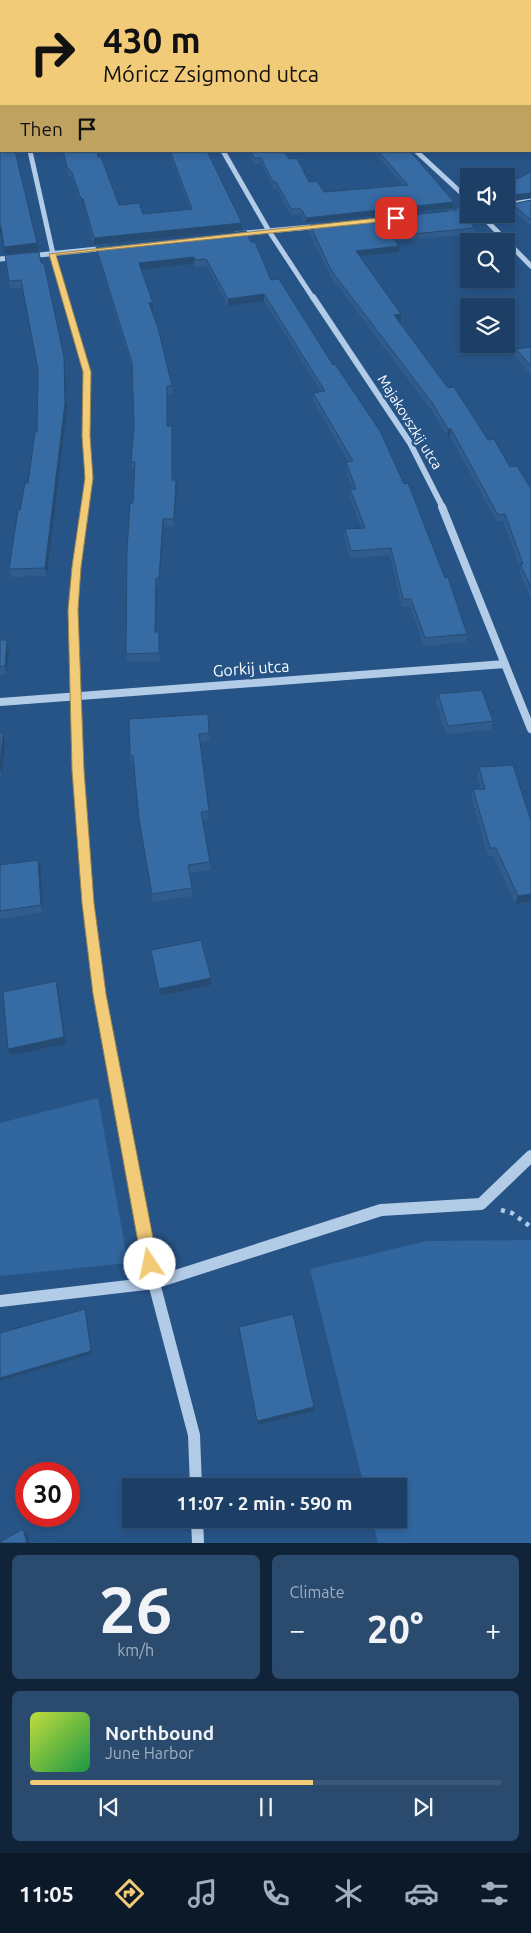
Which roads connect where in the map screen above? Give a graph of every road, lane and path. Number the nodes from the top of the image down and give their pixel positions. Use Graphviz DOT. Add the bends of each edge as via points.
graph roads {
  1 [pos="30,152"];
  2 [pos="223,152"];
  3 [pos="417,152"];
  4 [pos="460,192"];
  5 [pos="531,201"];
  6 [pos="515,204"];
  7 [pos="460,212"];
  8 [pos="440,214"];
  9 [pos="489,223"];
  10 [pos="326,225"];
  11 [pos="269,231"];
  12 [pos="230,235"];
  13 [pos="112,248"];
  14 [pos="53,254"];
  15 [pos="522,256"];
  16 [pos="531,258"];
  17 [pos="0,259"];
  18 [pos="531,266"];
  19 [pos="505,664"];
  20 [pos="76,696"];
  21 [pos="0,702"];
  22 [pos="531,729"];
  23 [pos="531,1156"];
  24 [pos="481,1204"];
  25 [pos="531,1227"];
  26 [pos="154,1283"];
  27 [pos="0,1301"];
  28 [pos="196,1478"];
  29 [pos="197,1528"];
  30 [pos="198,1543"];
  1 -- 14 [label="street"];
  2 -- 11 [label="street, Majakovszkij utca"];
  3 -- 4 [label="street"];
  5 -- 6 [label="street"];
  7 -- 8 [label="street"];
  9 -- 15 [label="street"];
  10 -- 11 [label="street"];
  11 -- 12 [label="street"];
  11 -- 19 [label="street, Majakovszkij utca" via="410,443 439,499"];
  13 -- 14 [label="street"];
  14 -- 17 [label="street"];
  14 -- 20 [label="street" via="87,372 89,478 73,610"];
  15 -- 16 [label="street"];
  15 -- 18 [label="street"];
  19 -- 20 [label="street, Gorkij utca"];
  19 -- 22 [label="street, Majakovszkij utca"];
  20 -- 21 [label="street, Gorkij utca"];
  20 -- 26 [label="street" via="88,903 98,984"];
  23 -- 24 [label="street"];
  24 -- 25 [label="path" via="512,1213"];
  24 -- 26 [label="street" via="381,1210"];
  26 -- 27 [label="street"];
  26 -- 28 [label="street" via="194,1435"];
  29 -- 30 [label="street"];
}
